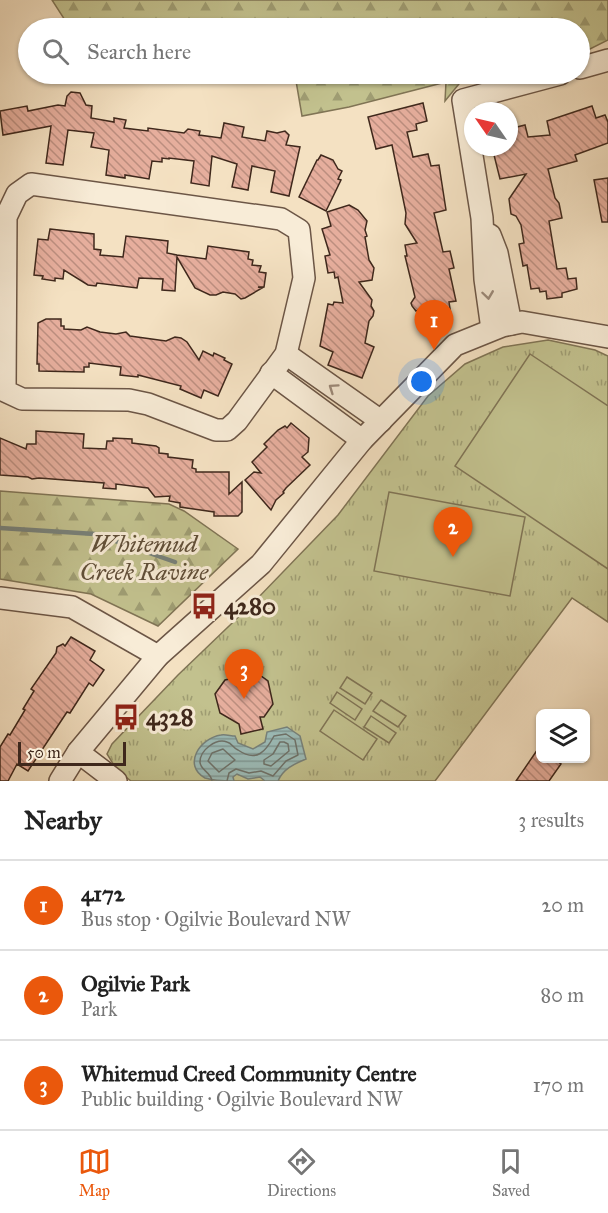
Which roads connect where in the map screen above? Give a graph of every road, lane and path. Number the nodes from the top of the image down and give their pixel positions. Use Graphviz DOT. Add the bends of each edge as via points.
graph roads {
  1 [pos="608,60"];
  2 [pos="590,65"];
  3 [pos="523,84"];
  4 [pos="502,327"];
  5 [pos="608,337"];
  6 [pos="286,354"];
  7 [pos="271,373"];
  8 [pos="381,421"];
  9 [pos="362,440"];
  10 [pos="0,598"];
  11 [pos="158,656"];
  12 [pos="78,752"];
  13 [pos="68,778"];
  14 [pos="116,781"];
  1 -- 2 [label="street"];
  3 -- 4 [label="street" via="463,100 482,218 497,253"];
  4 -- 5 [label="street" via="522,322"];
  4 -- 8 [label="street" via="455,345"];
  6 -- 7 [label="street"];
  6 -- 7 [label="street" via="304,278 299,230 281,219 31,184 17,194 6,217 5,391 22,399 129,400 216,430 227,430"];
  8 -- 6 [label="street, one-way"];
  7 -- 9 [label="street"];
  8 -- 9 [label="street"];
  9 -- 11 [label="street" via="261,564"];
  10 -- 11 [label="street" via="72,607"];
  11 -- 12 [label="street"];
  12 -- 13 [label="street"];
  12 -- 14 [label="street"];
}
